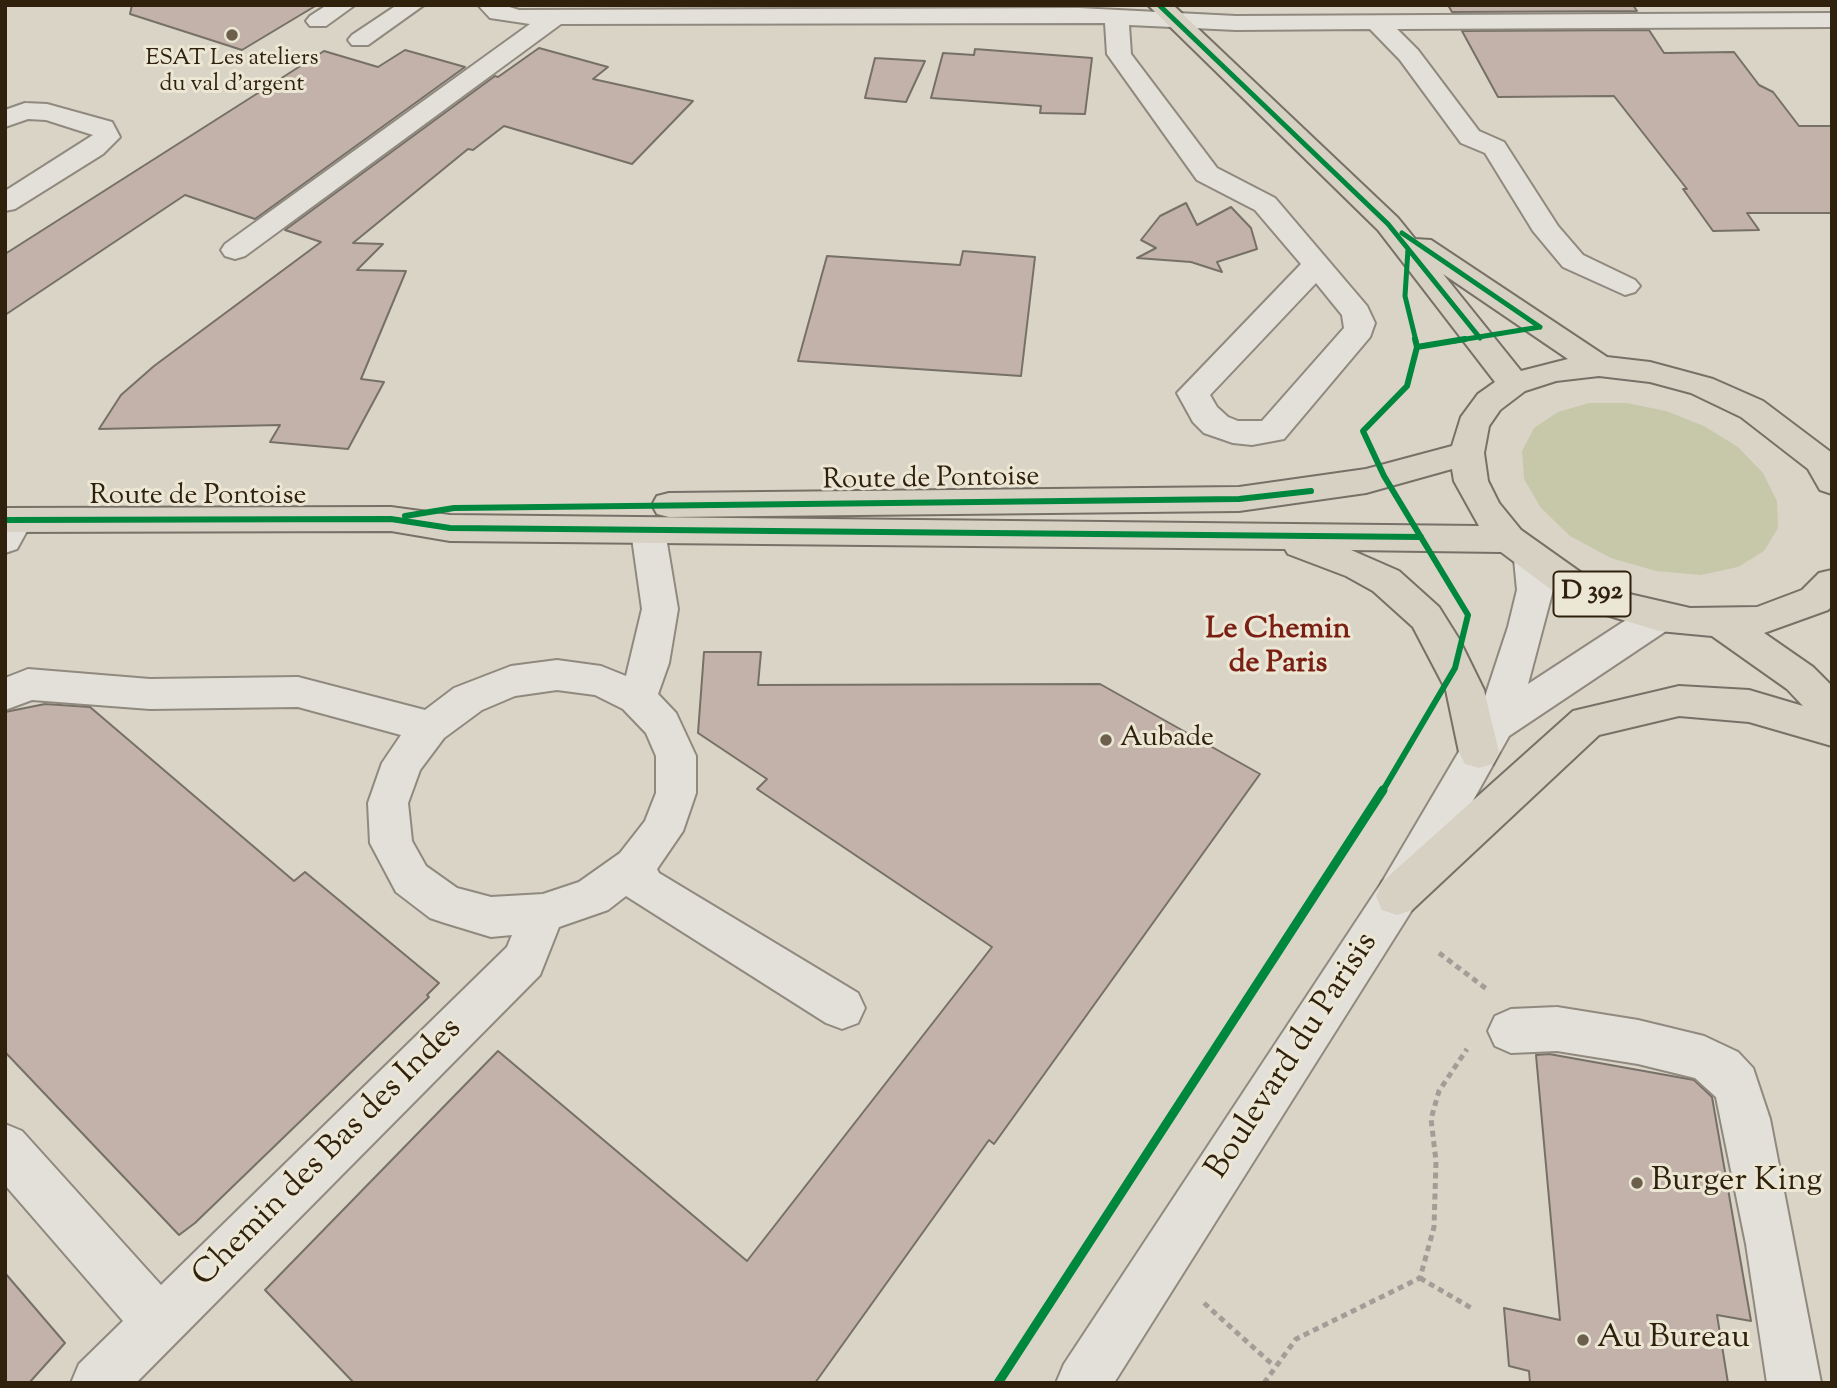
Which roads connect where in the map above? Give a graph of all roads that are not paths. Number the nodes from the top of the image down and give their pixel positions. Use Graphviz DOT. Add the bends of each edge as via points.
graph roads {
  1 [pos="344,5"];
  2 [pos="413,5"];
  3 [pos="489,5"];
  4 [pos="1166,11"];
  5 [pos="1116,16"];
  6 [pos="555,17"];
  7 [pos="1832,20"];
  8 [pos="318,21"];
  9 [pos="1376,22"];
  10 [pos="360,40"];
  11 [pos="5,119"];
  12 [pos="5,203"];
  13 [pos="1388,224"];
  14 [pos="235,250"];
  15 [pos="1317,265"];
  16 [pos="1625,286"];
  17 [pos="1599,366"];
  18 [pos="1514,384"];
  19 [pos="1467,453"];
  20 [pos="1828,469"];
  21 [pos="391,519"];
  22 [pos="9,527"];
  23 [pos="648,531"];
  24 [pos="1276,536"];
  25 [pos="1521,549"];
  26 [pos="1826,602"];
  27 [pos="1659,617"];
  28 [pos="1721,623"];
  29 [pos="5,695"];
  30 [pos="637,698"];
  31 [pos="1832,711"];
  32 [pos="430,727"];
  33 [pos="1832,730"];
  34 [pos="1487,739"];
  35 [pos="635,866"];
  36 [pos="1397,896"];
  37 [pos="543,914"];
  38 [pos="842,1008"];
  39 [pos="1494,1025"];
  40 [pos="5,1148"];
  41 [pos="159,1322"];
  42 [pos="98,1383"];
  43 [pos="1083,1383"];
  44 [pos="1794,1383"];
  1 -- 8 [label="street"];
  2 -- 10 [label="street"];
  3 -- 6 [label="street" via="498,13 519,17"];
  4 -- 5 [label="street"];
  4 -- 9 [label="street" via="1236,23"];
  4 -- 13 [label="main road"];
  5 -- 6 [label="street"];
  5 -- 15 [label="street" via="1119,54 1208,174 1265,204"];
  6 -- 14 [label="street"];
  7 -- 9 [label="street"];
  9 -- 16 [label="street" via="1409,55 1470,137 1495,148 1547,231 1573,261"];
  11 -- 12 [label="street" via="25,111 47,112 103,128 107,136"];
  13 -- 17 [label="main road"];
  13 -- 18 [label="main road"];
  15 -- 15 [label="street" via="1356,313 1359,330 1272,431 1233,432 1216,425 1193,393"];
  17 -- 18 [label="main road, D 392" via="1553,371"];
  17 -- 20 [label="main road, D 392" via="1650,372 1702,386 1752,409"];
  18 -- 19 [label="main road, D 392" via="1489,401 1472,425"];
  19 -- 21 [label="main road, Route de Pontoise" via="1366,481 1239,499 454,508"];
  19 -- 25 [label="main road, D 392" via="1471,481 1485,510"];
  21 -- 22 [label="main road, Route de Pontoise"];
  21 -- 23 [label="main road, Route de Pontoise" via="450,528"];
  23 -- 24 [label="main road, Route de Pontoise"];
  23 -- 30 [label="street" via="660,609 650,663"];
  24 -- 25 [label="main road, Route de Pontoise"];
  24 -- 34 [label="main road" via="1377,577 1409,599 1446,649"];
  25 -- 27 [label="main road, D 392" via="1570,584"];
  25 -- 34 [label="street, Boulevard du Parisis" via="1535,590"];
  26 -- 28 [label="main road, D 392" via="1757,621"];
  27 -- 28 [label="main road, D 392"];
  27 -- 34 [label="street, Boulevard du Parisis"];
  28 -- 31 [label="main road" via="1800,678"];
  29 -- 32 [label="street" via="28,684 150,694 298,692"];
  30 -- 32 [label="street" via="601,681 557,675 511,681 468,699"];
  30 -- 35 [label="street" via="662,724 676,756 676,793 662,831"];
  32 -- 37 [label="street" via="402,763 388,803 391,843 411,879 445,904 491,917"];
  33 -- 36 [label="main road" via="1749,706 1679,701 1587,722"];
  34 -- 36 [label="street, Boulevard du Parisis"];
  35 -- 37 [label="street" via="593,896"];
  35 -- 38 [label="street" via="643,886"];
  36 -- 43 [label="street, Boulevard du Parisis"];
  37 -- 41 [label="street, Chemin des Bas des Indes" via="524,961"];
  39 -- 44 [label="street" via="1557,1029 1704,1058 1736,1084 1764,1207"];
  40 -- 41 [label="street"];
  41 -- 42 [label="street, Chemin des Bas des Indes"];
}
